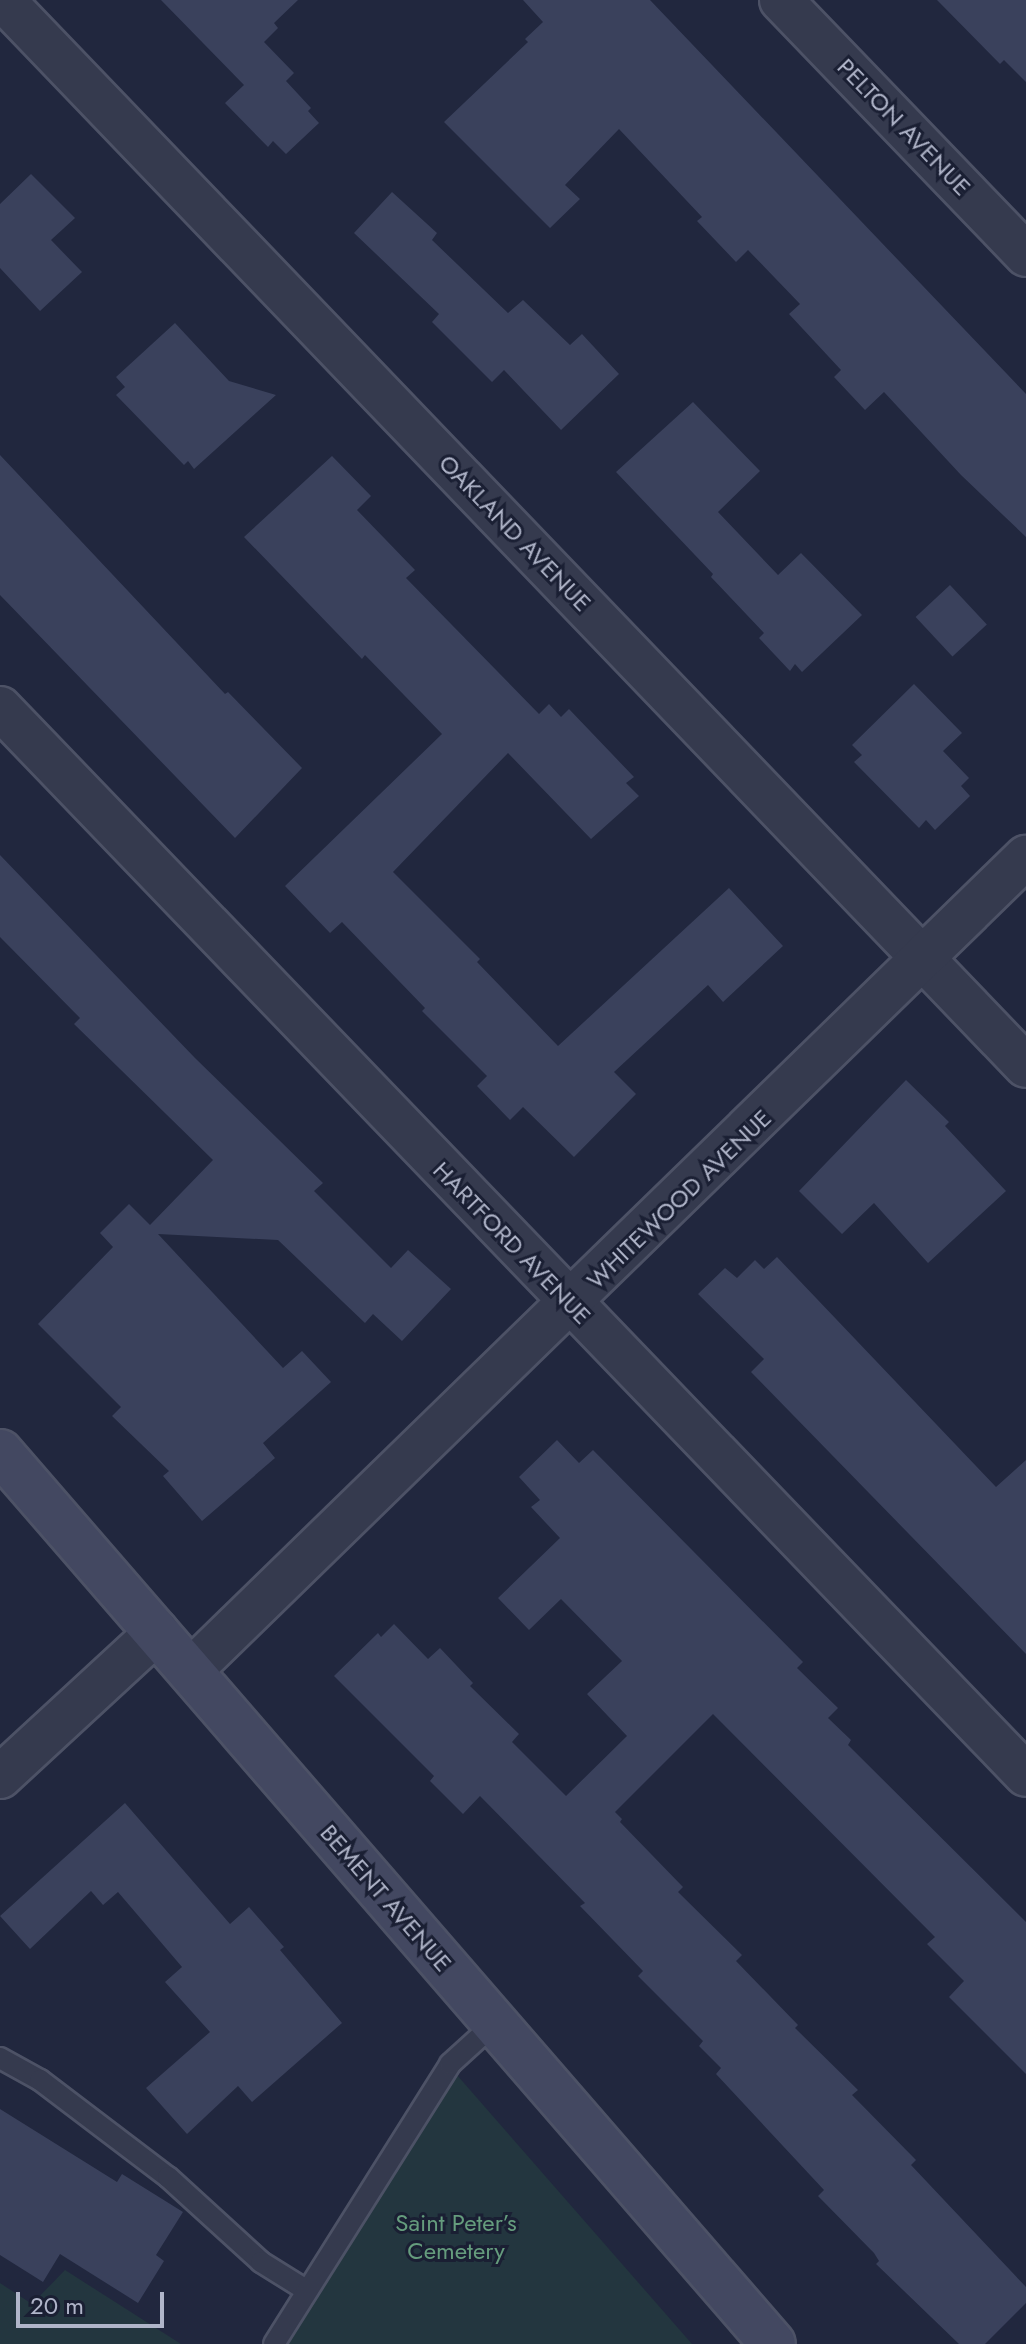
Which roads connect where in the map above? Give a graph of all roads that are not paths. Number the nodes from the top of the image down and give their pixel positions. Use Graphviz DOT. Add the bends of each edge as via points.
graph roads {
  1 [pos="3,0"];
  2 [pos="781,0"];
  3 [pos="1026,255"];
  4 [pos="0,708"];
  5 [pos="1026,857"];
  6 [pos="923,960"];
  7 [pos="1026,1066"];
  8 [pos="570,1304"];
  9 [pos="0,1452"];
  10 [pos="157,1632"];
  11 [pos="190,1671"];
  12 [pos="1026,1775"];
  13 [pos="0,1777"];
  14 [pos="494,2024"];
  15 [pos="0,2058"];
  16 [pos="306,2290"];
  17 [pos="274,2344"];
  18 [pos="773,2344"];
  1 -- 6 [label="street, OAKLAND AVENUE"];
  2 -- 3 [label="street, PELTON AVENUE"];
  4 -- 8 [label="street, HARTFORD AVENUE"];
  5 -- 6 [label="street, WHITEWOOD AVENUE"];
  6 -- 7 [label="street, OAKLAND AVENUE"];
  6 -- 8 [label="street, WHITEWOOD AVENUE"];
  8 -- 11 [label="street, WHITEWOOD AVENUE"];
  8 -- 12 [label="street, HARTFORD AVENUE"];
  9 -- 10 [label="street, BEMENT AVENUE"];
  10 -- 11 [label="street, BEMENT AVENUE"];
  10 -- 13 [label="street"];
  11 -- 14 [label="street, BEMENT AVENUE"];
  14 -- 16 [label="lane" via="450,2064"];
  14 -- 18 [label="street, BEMENT AVENUE"];
  15 -- 16 [label="lane" via="40,2080 168,2177 261,2262"];
  16 -- 17 [label="lane"];
}
